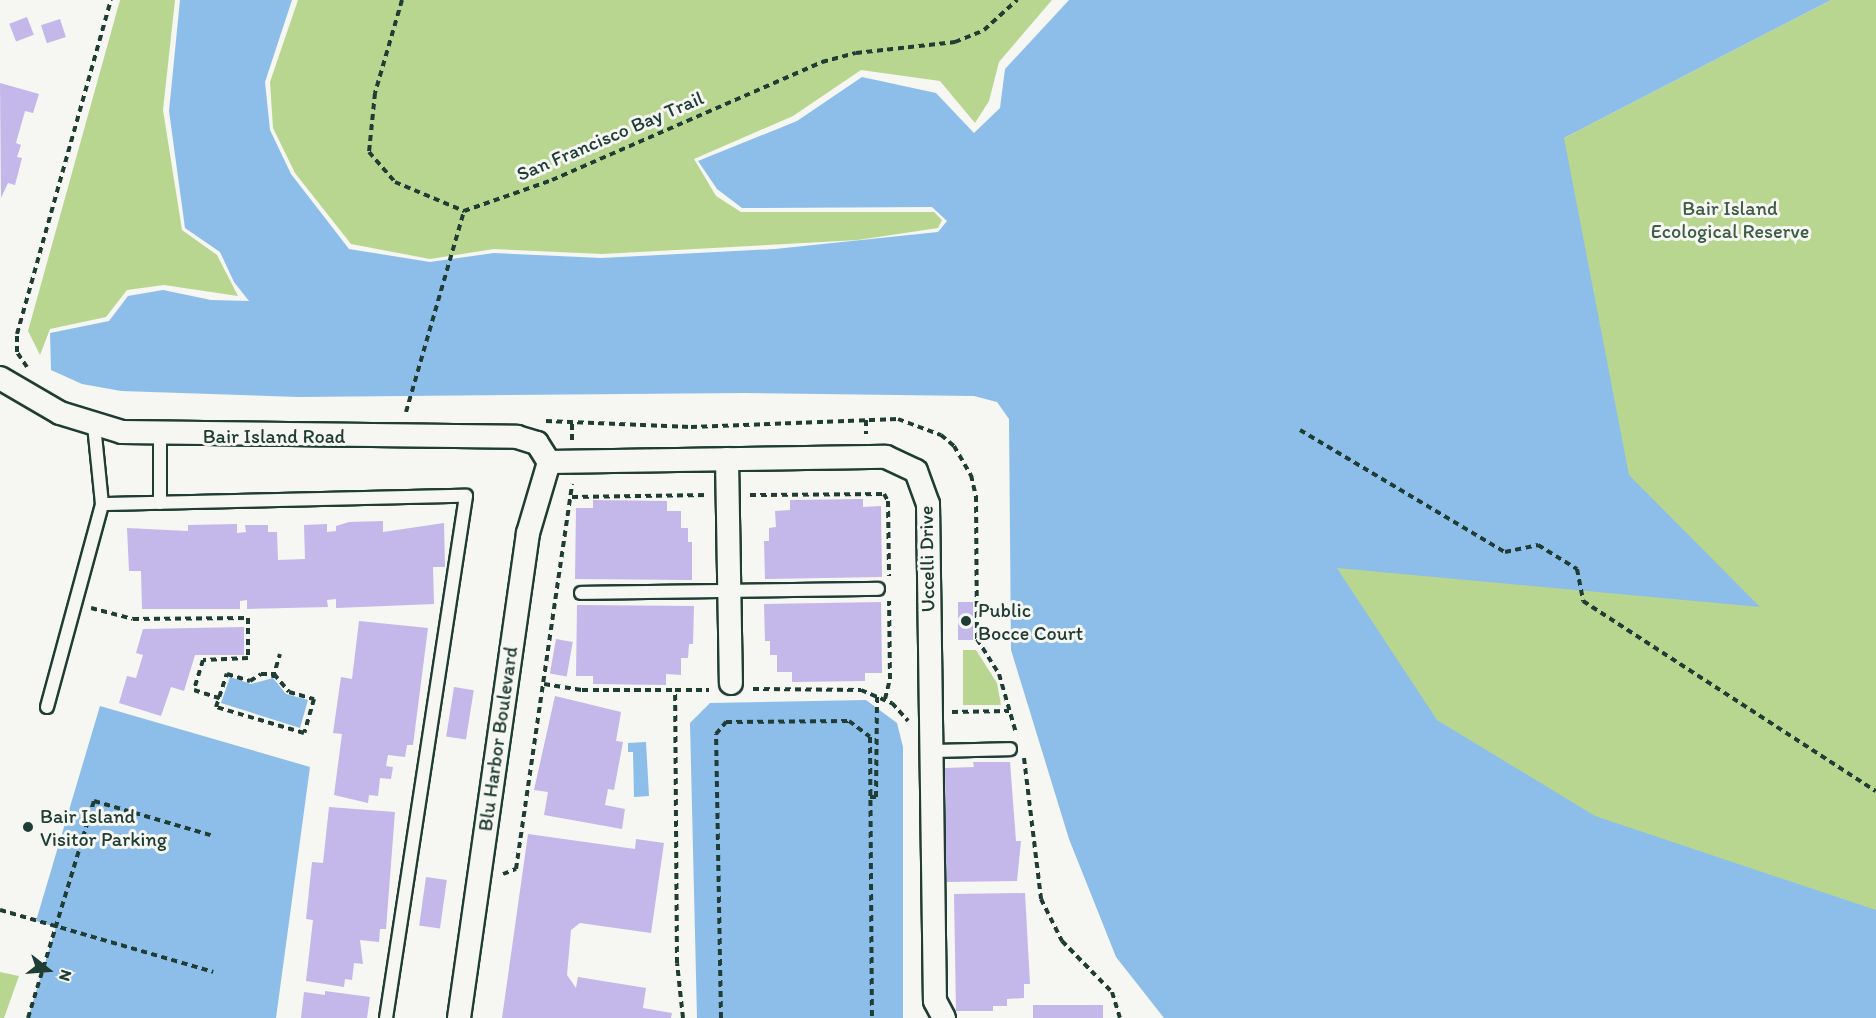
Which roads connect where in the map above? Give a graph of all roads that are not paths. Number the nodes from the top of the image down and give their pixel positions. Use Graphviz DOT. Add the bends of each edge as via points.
graph roads {
  1 [pos="0,378"];
  2 [pos="94,425"];
  3 [pos="160,435"];
  4 [pos="727,459"];
  5 [pos="549,462"];
  6 [pos="160,502"];
  7 [pos="102,504"];
  8 [pos="878,589"];
  9 [pos="730,591"];
  10 [pos="581,593"];
  11 [pos="731,687"];
  12 [pos="46,707"];
  13 [pos="1015,746"];
  14 [pos="930,751"];
  15 [pos="387,1018"];
  16 [pos="459,1018"];
  17 [pos="944,1018"];
  1 -- 2 [label="street, Bair Island Road" via="60,413"];
  2 -- 3 [label="street, Bair Island Road"];
  2 -- 7 [label="lane"];
  3 -- 5 [label="street, Bair Island Road" via="517,437 537,443"];
  3 -- 6 [label="lane"];
  4 -- 5 [label="street, Uccelli Drive"];
  4 -- 9 [label="street"];
  4 -- 14 [label="street, Uccelli Drive" via="886,457 916,471 928,504"];
  5 -- 16 [label="street, Blu Harbor Boulevard" via="528,533"];
  6 -- 7 [label="lane"];
  6 -- 15 [label="lane" via="466,496"];
  7 -- 12 [label="lane"];
  8 -- 9 [label="lane"];
  9 -- 10 [label="lane"];
  9 -- 11 [label="street"];
  13 -- 14 [label="lane"];
  14 -- 17 [label="street, Uccelli Drive" via="935,1001"];
}
